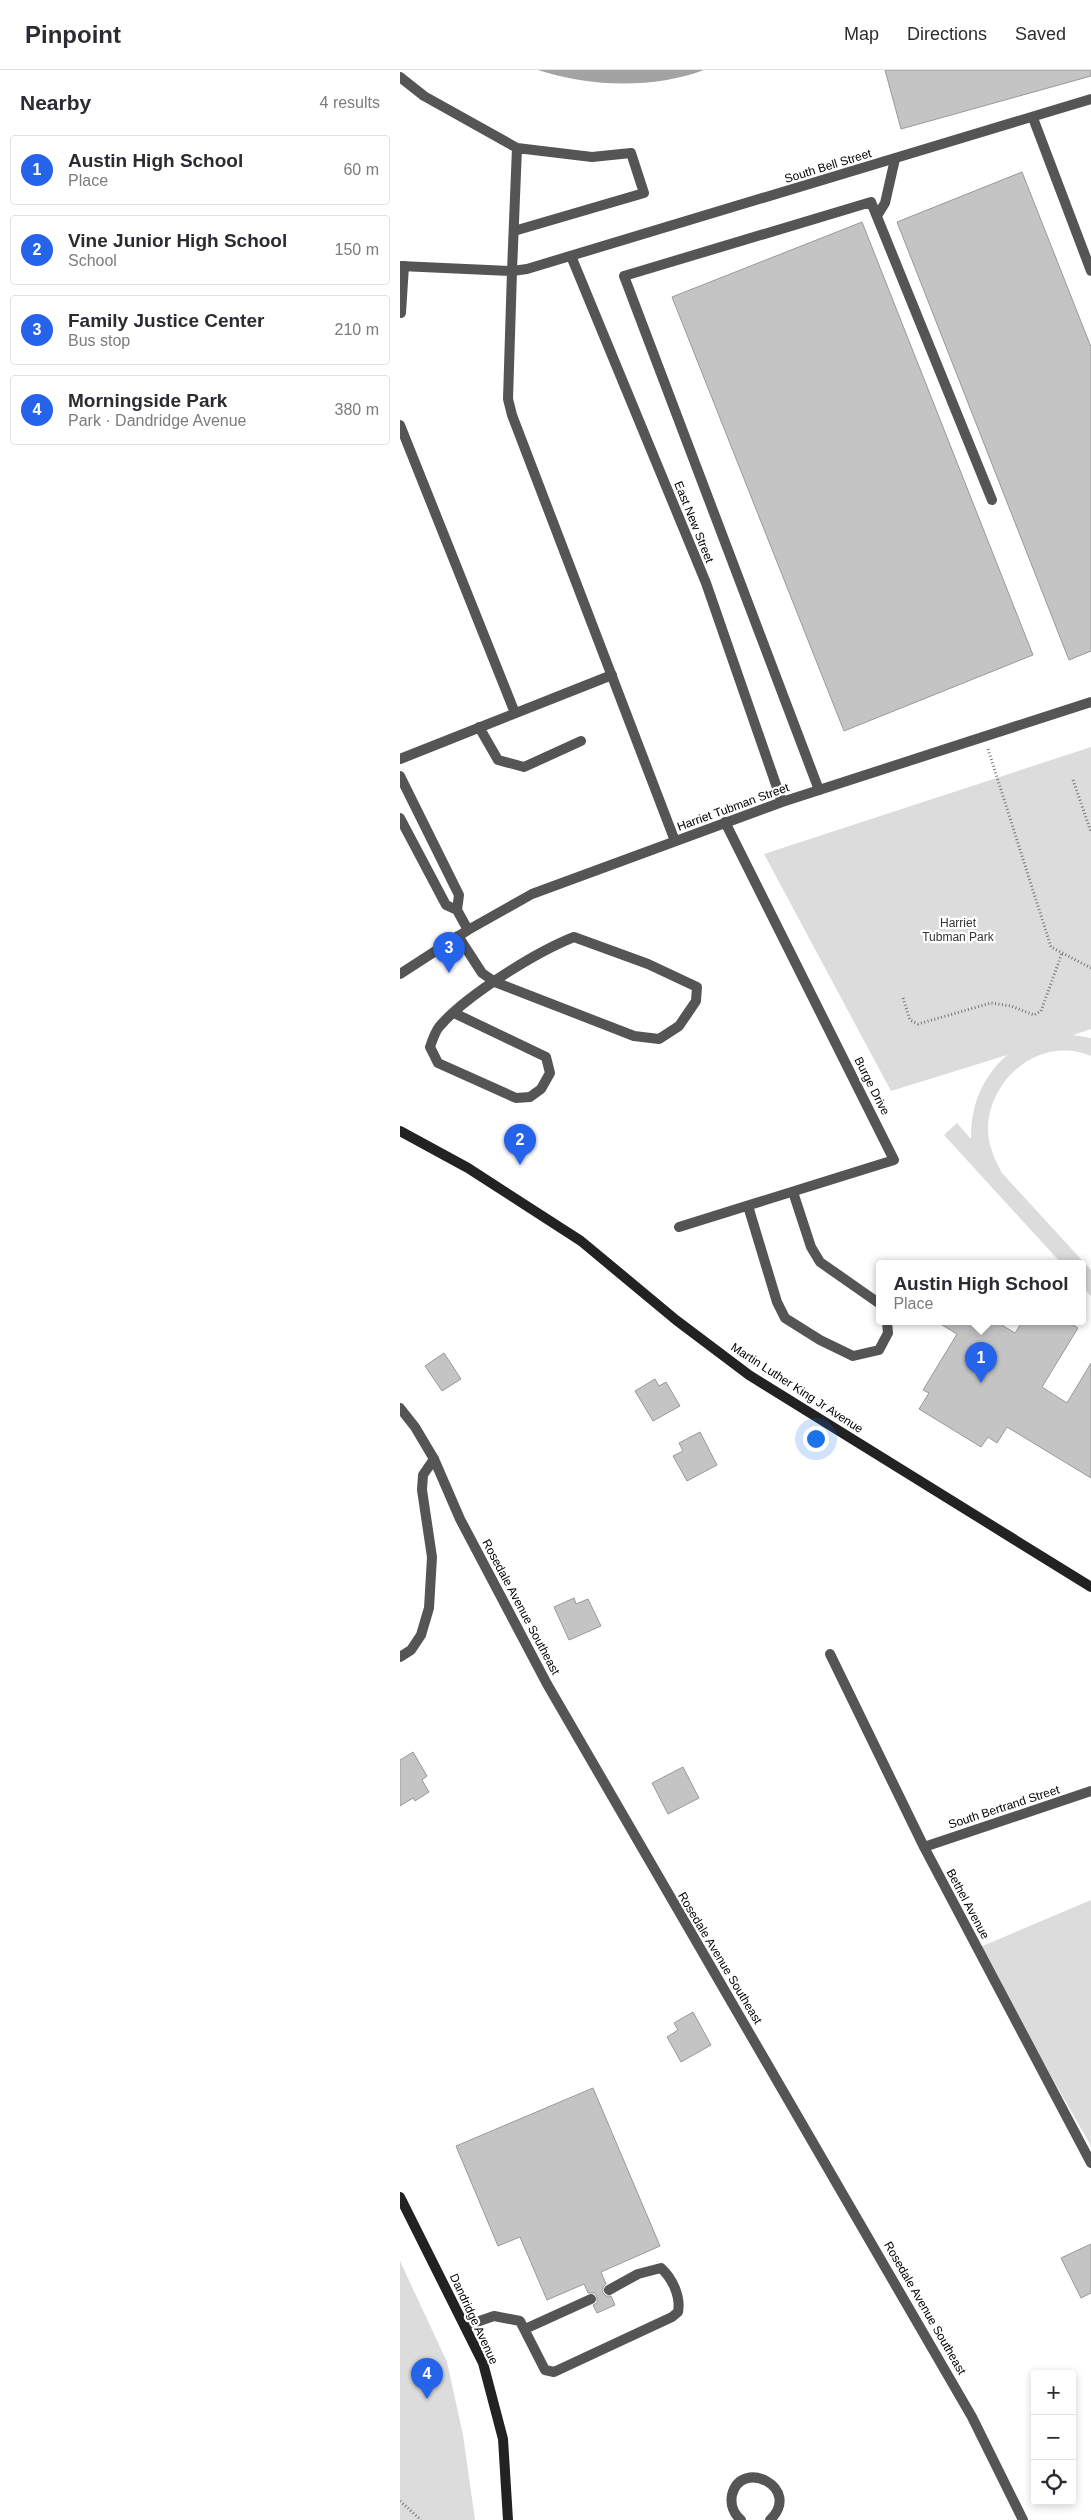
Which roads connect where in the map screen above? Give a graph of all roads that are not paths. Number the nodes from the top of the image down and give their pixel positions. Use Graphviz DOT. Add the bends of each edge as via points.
graph roads {
  1 [pos="400,77"];
  2 [pos="1091,99"];
  3 [pos="1032,118"];
  4 [pos="517,148"];
  5 [pos="895,159"];
  6 [pos="877,216"];
  7 [pos="514,231"];
  8 [pos="571,256"];
  9 [pos="402,266"];
  10 [pos="512,271"];
  11 [pos="1091,271"];
  12 [pos="401,313"];
  13 [pos="400,425"];
  14 [pos="992,500"];
  15 [pos="612,675"];
  16 [pos="1091,702"];
  17 [pos="515,713"];
  18 [pos="479,727"];
  19 [pos="581,741"];
  20 [pos="400,759"];
  21 [pos="400,776"];
  22 [pos="820,790"];
  23 [pos="782,802"];
  24 [pos="400,818"];
  25 [pos="725,822"];
  26 [pos="675,841"];
  27 [pos="457,910"];
  28 [pos="468,930"];
  29 [pos="458,936"];
  30 [pos="400,974"];
  31 [pos="495,982"];
  32 [pos="454,1012"];
  33 [pos="400,1131"];
  34 [pos="794,1192"];
  35 [pos="748,1206"];
  36 [pos="680,1227"];
  37 [pos="876,1301"];
  38 [pos="887,1325"];
  39 [pos="400,1408"];
  40 [pos="434,1458"];
  41 [pos="1091,1587"];
  42 [pos="830,1654"];
  43 [pos="400,1657"];
  44 [pos="1091,1792"];
  45 [pos="924,1847"];
  46 [pos="1091,2163"];
  47 [pos="400,2196"];
  48 [pos="608,2290"];
  49 [pos="591,2299"];
  50 [pos="465,2326"];
  51 [pos="526,2328"];
  52 [pos="508,2520"];
  53 [pos="741,2520"];
  54 [pos="770,2520"];
  55 [pos="1023,2520"];
  1 -- 4 [label="street" via="424,96"];
  2 -- 3 [label="street, South Bell Street"];
  3 -- 5 [label="street, South Bell Street"];
  3 -- 11 [label="street"];
  4 -- 7 [label="street"];
  4 -- 7 [label="street" via="592,157 630,153 644,193"];
  5 -- 6 [label="street" via="885,203"];
  5 -- 8 [label="street, South Bell Street"];
  6 -- 14 [label="street"];
  6 -- 22 [label="street" via="871,202 624,276"];
  7 -- 10 [label="street"];
  8 -- 10 [label="street, South Bell Street"];
  8 -- 23 [label="street, East New Street" via="706,583"];
  9 -- 10 [label="street, South Bell Street"];
  9 -- 12 [label="street"];
  10 -- 15 [label="street" via="508,399"];
  13 -- 17 [label="street"];
  15 -- 17 [label="street"];
  15 -- 26 [label="street"];
  16 -- 22 [label="street, Harriet Tubman Street"];
  17 -- 18 [label="street"];
  18 -- 19 [label="street" via="498,760 524,767"];
  18 -- 20 [label="street"];
  21 -- 27 [label="street" via="459,895"];
  22 -- 23 [label="street, Harriet Tubman Street"];
  23 -- 25 [label="street, Harriet Tubman Street"];
  24 -- 27 [label="street" via="446,905"];
  25 -- 26 [label="street, Harriet Tubman Street"];
  25 -- 34 [label="street, Burge Drive" via="894,1160"];
  26 -- 28 [label="street, Harriet Tubman Street" via="532,894"];
  27 -- 28 [label="street"];
  28 -- 29 [label="street, Harriet Tubman Street"];
  29 -- 30 [label="street, Harriet Tubman Street"];
  29 -- 31 [label="street" via="482,973"];
  31 -- 31 [label="street" via="634,1036 660,1039 679,1026 696,1001 696,987 648,964 574,937 554,945"];
  31 -- 32 [label="street"];
  32 -- 32 [label="street" via="438,1028 430,1048 438,1063 516,1098 530,1097 541,1089 550,1073 546,1057"];
  33 -- 41 [label="main road, Martin Luther King Jr Avenue" via="468,1168 581,1241 676,1320 749,1375"];
  34 -- 35 [label="street, Burge Drive"];
  34 -- 37 [label="street" via="811,1247 820,1262"];
  35 -- 36 [label="street, Burge Drive"];
  35 -- 38 [label="street" via="784,1318 853,1356 879,1350 888,1333"];
  39 -- 40 [label="street, Rosedale Avenue Southeast"];
  40 -- 43 [label="street" via="423,1475 422,1490 432,1557 429,1608 421,1635 411,1650"];
  40 -- 55 [label="street, Rosedale Avenue Southeast" via="460,1520 547,1684 967,2408"];
  42 -- 45 [label="street, Bethel Avenue"];
  44 -- 45 [label="street, South Bertrand Street"];
  45 -- 46 [label="street, Bethel Avenue"];
  47 -- 50 [label="main road, Dandridge Avenue"];
  48 -- 51 [label="street" via="638,2274 661,2268 678,2295 678,2312 554,2372 545,2370"];
  49 -- 51 [label="street"];
  50 -- 51 [label="street" via="494,2316 515,2319"];
  50 -- 52 [label="main road, Dandridge Avenue" via="484,2363 503,2440"];
  53 -- 54 [label="street" via="734,2512 732,2497 739,2484 753,2477 768,2481 778,2493 778,2509"];
}
